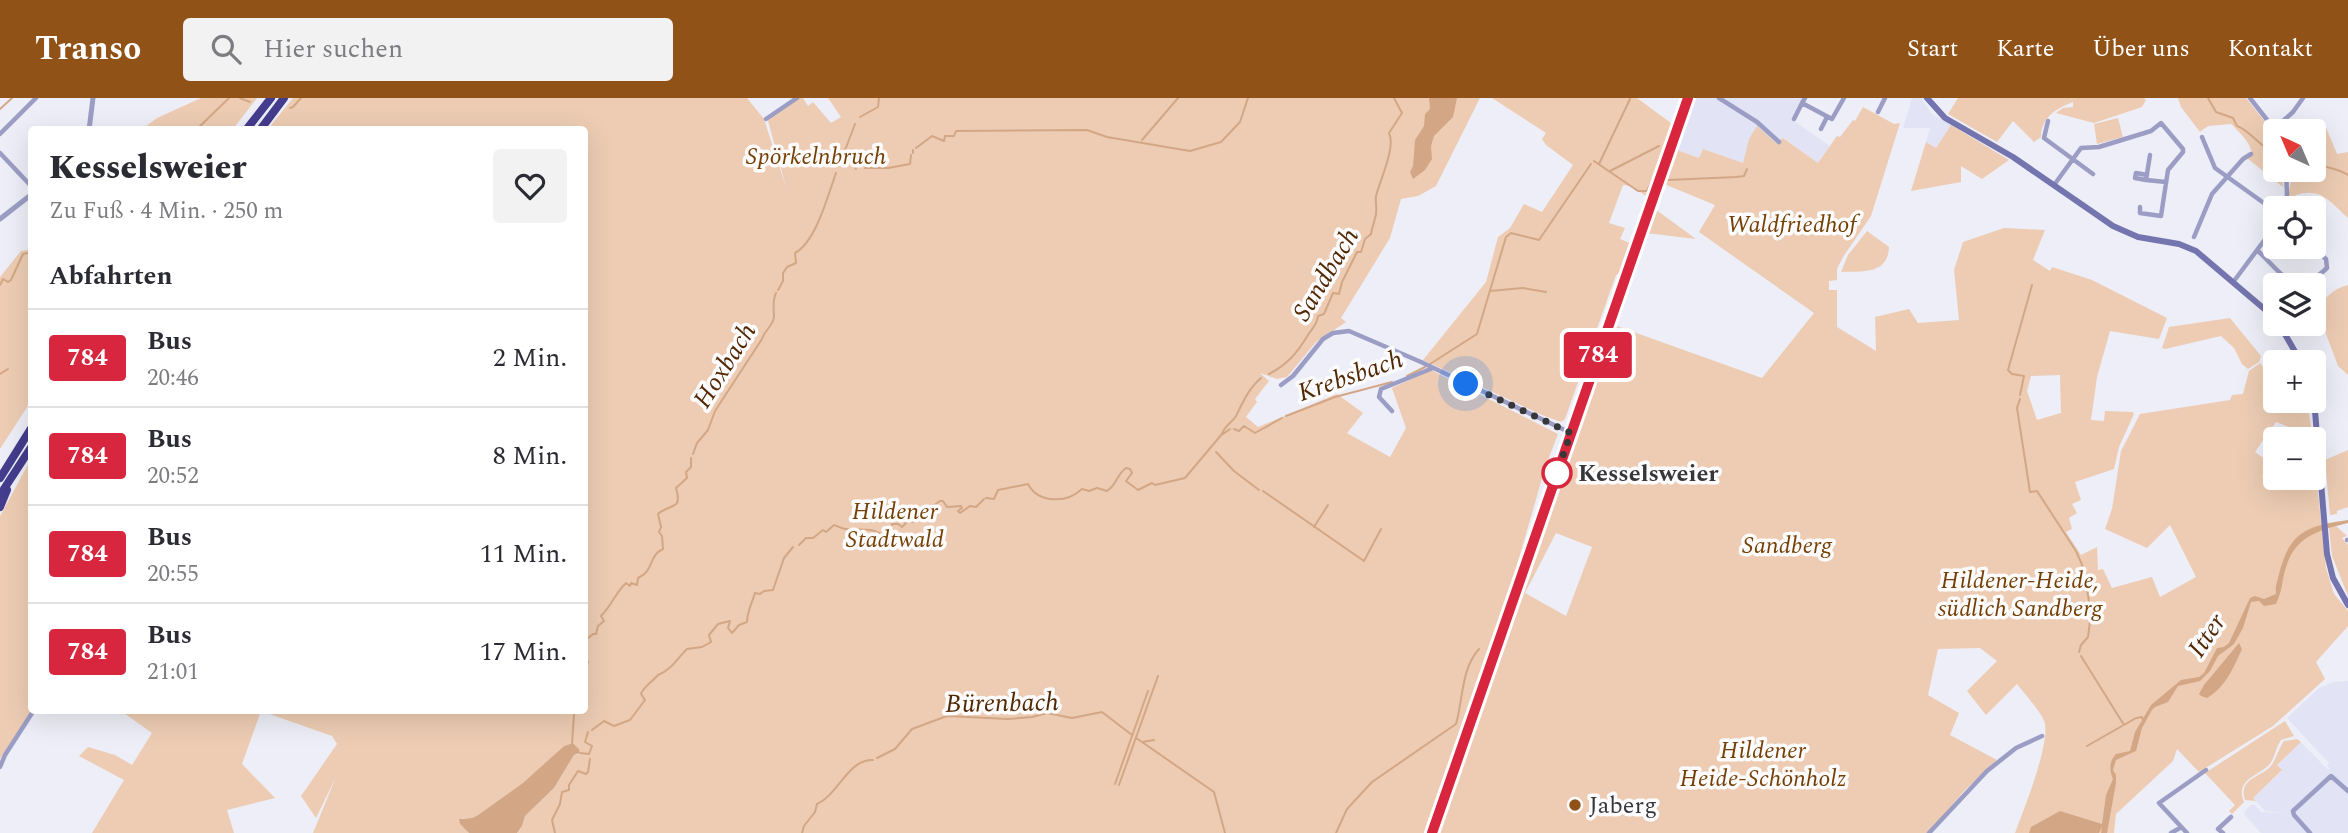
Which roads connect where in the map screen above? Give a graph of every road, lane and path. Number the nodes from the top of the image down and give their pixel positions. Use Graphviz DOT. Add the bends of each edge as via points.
graph roads {
  1 [pos="36,98"];
  2 [pos="93,98"];
  3 [pos="271,98"];
  4 [pos="284,98"];
  5 [pos="797,98"];
  6 [pos="1688,98"];
  7 [pos="1719,98"];
  8 [pos="1844,98"];
  9 [pos="1885,98"];
  10 [pos="1927,98"];
  11 [pos="2250,98"];
  12 [pos="2303,98"];
  13 [pos="1804,101"];
  14 [pos="1878,112"];
  15 [pos="1827,117"];
  16 [pos="766,119"];
  17 [pos="1794,119"];
  18 [pos="2266,119"];
  19 [pos="2286,119"];
  20 [pos="2048,121"];
  21 [pos="88,126"];
  22 [pos="249,126"];
  23 [pos="263,126"];
  24 [pos="1821,130"];
  25 [pos="0,134"];
  26 [pos="2202,137"];
  27 [pos="1779,142"];
  28 [pos="0,153"];
  29 [pos="2251,154"];
  30 [pos="2150,155"];
  31 [pos="2073,160"];
  32 [pos="2093,174"];
  33 [pos="2226,178"];
  34 [pos="2166,182"];
  35 [pos="28,183"];
  36 [pos="2054,185"];
  37 [pos="28,197"];
  38 [pos="2263,203"];
  39 [pos="2140,207"];
  40 [pos="0,219"];
  41 [pos="2194,237"];
  42 [pos="2263,244"];
  43 [pos="2258,251"];
  44 [pos="2263,256"];
  45 [pos="2267,259"];
  46 [pos="2324,259"];
  47 [pos="2234,281"];
  48 [pos="2263,307"];
  49 [pos="1434,368"];
  50 [pos="1281,385"];
  51 [pos="1392,411"];
  52 [pos="2315,413"];
  53 [pos="28,433"];
  54 [pos="1571,433"];
  55 [pos="28,452"];
  56 [pos="11,477"];
  57 [pos="0,478"];
  58 [pos="0,495"];
  59 [pos="0,507"];
  60 [pos="2348,605"];
  61 [pos="31,714"];
  62 [pos="2042,736"];
  63 [pos="0,767"];
  64 [pos="2206,770"];
  65 [pos="2348,790"];
  66 [pos="2231,817"];
  67 [pos="2180,828"];
  68 [pos="1432,833"];
  69 [pos="1929,833"];
  70 [pos="2171,833"];
  71 [pos="2187,833"];
  72 [pos="2223,833"];
  73 [pos="2310,833"];
  1 -- 25 [label="street"];
  2 -- 21 [label="street"];
  3 -- 22 [label="highway"];
  4 -- 23 [label="highway"];
  5 -- 16 [label="street"];
  6 -- 54 [label="main road"];
  7 -- 27 [label="street"];
  8 -- 15 [label="street" via="1834,117"];
  9 -- 14 [label="street"];
  10 -- 36 [label="main road" via="1945,118"];
  11 -- 18 [label="street"];
  12 -- 19 [label="street"];
  13 -- 15 [label="street"];
  13 -- 17 [label="street"];
  15 -- 24 [label="street"];
  20 -- 31 [label="street" via="2044,138"];
  26 -- 33 [label="street" via="2213,166"];
  28 -- 35 [label="street"];
  29 -- 33 [label="street"];
  30 -- 34 [label="street" via="2147,178"];
  31 -- 32 [label="street"];
  31 -- 34 [label="street" via="2081,148 2099,147 2161,124 2183,149 2168,170"];
  31 -- 36 [label="street"];
  33 -- 38 [label="street"];
  33 -- 41 [label="street" via="2208,200"];
  34 -- 39 [label="street" via="2161,216 2140,213"];
  36 -- 47 [label="main road" via="2126,232 2196,251"];
  37 -- 40 [label="street"];
  42 -- 43 [label="street"];
  43 -- 44 [label="street"];
  43 -- 47 [label="street"];
  45 -- 46 [label="street" via="2300,285 2323,271 2328,263"];
  47 -- 48 [label="main road"];
  49 -- 50 [label="street" via="1356,333 1340,332 1323,339"];
  49 -- 51 [label="street" via="1381,390 1379,397"];
  49 -- 54 [label="street"];
  52 -- 60 [label="main road" via="2330,570"];
  53 -- 57 [label="highway"];
  54 -- 68 [label="main road"];
  55 -- 56 [label="highway"];
  56 -- 58 [label="highway"];
  56 -- 59 [label="highway"];
  61 -- 63 [label="street"];
  62 -- 69 [label="street" via="2015,748 1987,771"];
  64 -- 67 [label="street" via="2159,803"];
  65 -- 73 [label="street" via="2332,776 2293,811"];
  66 -- 72 [label="street" via="2218,828"];
  67 -- 70 [label="street"];
  67 -- 71 [label="street"];
}
